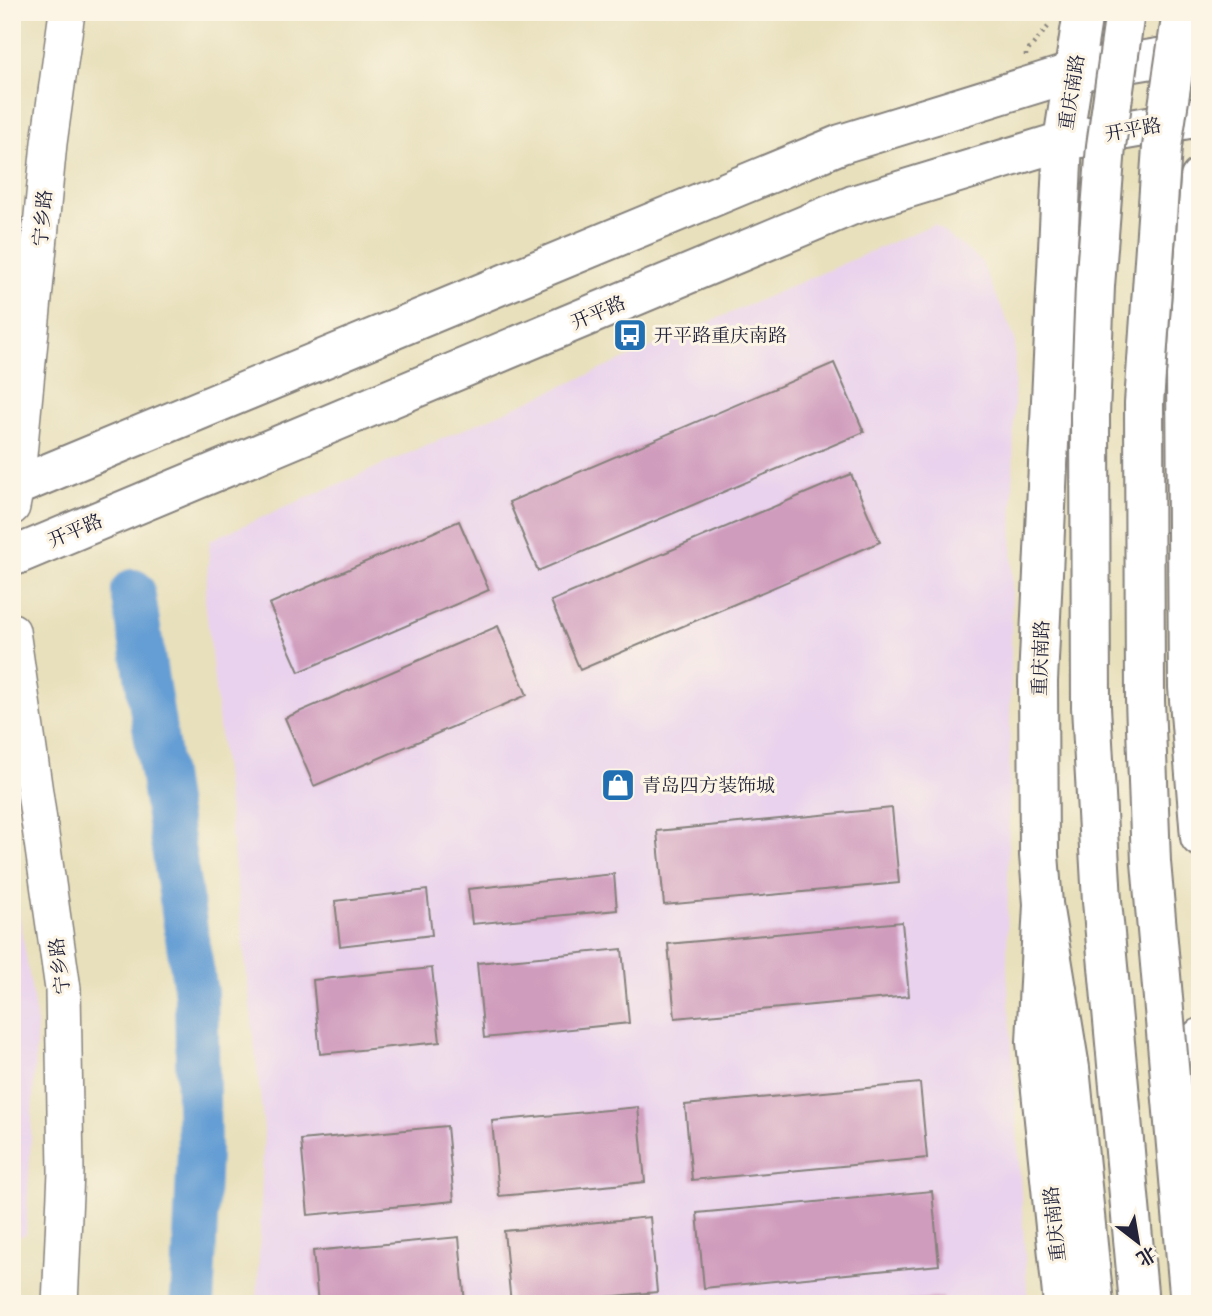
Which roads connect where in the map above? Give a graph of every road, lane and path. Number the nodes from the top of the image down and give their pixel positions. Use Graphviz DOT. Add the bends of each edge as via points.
graph roads {
  1 [pos="67,12"];
  2 [pos="1083,12"];
  3 [pos="1125,12"];
  4 [pos="1182,12"];
  5 [pos="1200,51"];
  6 [pos="1074,72"];
  7 [pos="1200,117"];
  8 [pos="1063,141"];
  9 [pos="1200,177"];
  10 [pos="14,494"];
  11 [pos="12,556"];
  12 [pos="12,631"];
  13 [pos="1200,837"];
  14 [pos="1043,904"];
  15 [pos="1200,1038"];
  16 [pos="1200,1130"];
  17 [pos="61,1304"];
  18 [pos="1063,1304"];
  19 [pos="1094,1304"];
  20 [pos="1139,1304"];
  21 [pos="1190,1304"];
  1 -- 10 [label="street, 宁乡路"];
  2 -- 6 [label="main road, 重庆南路"];
  3 -- 20 [label="main road, bridge" via="1106,146 1096,286 1090,415 1091,707 1102,901"];
  4 -- 21 [label="main road, bridge" via="1162,146 1144,403 1145,700 1151,862"];
  5 -- 6 [label="main road"];
  6 -- 8 [label="main road, 重庆南路"];
  6 -- 10 [label="main road" via="841,144"];
  7 -- 8 [label="main road, 开平路"];
  8 -- 11 [label="main road, 开平路" via="853,205"];
  8 -- 14 [label="main road, 重庆南路" via="1038,681"];
  9 -- 13 [label="main road" via="1186,374 1188,687"];
  12 -- 17 [label="street, 宁乡路" via="63,989 66,1172"];
  14 -- 18 [label="main road, 重庆南路" via="1037,1042"];
  14 -- 19 [label="main road" via="1070,1069"];
  15 -- 16 [label="main road" via="1196,1093"];
}
